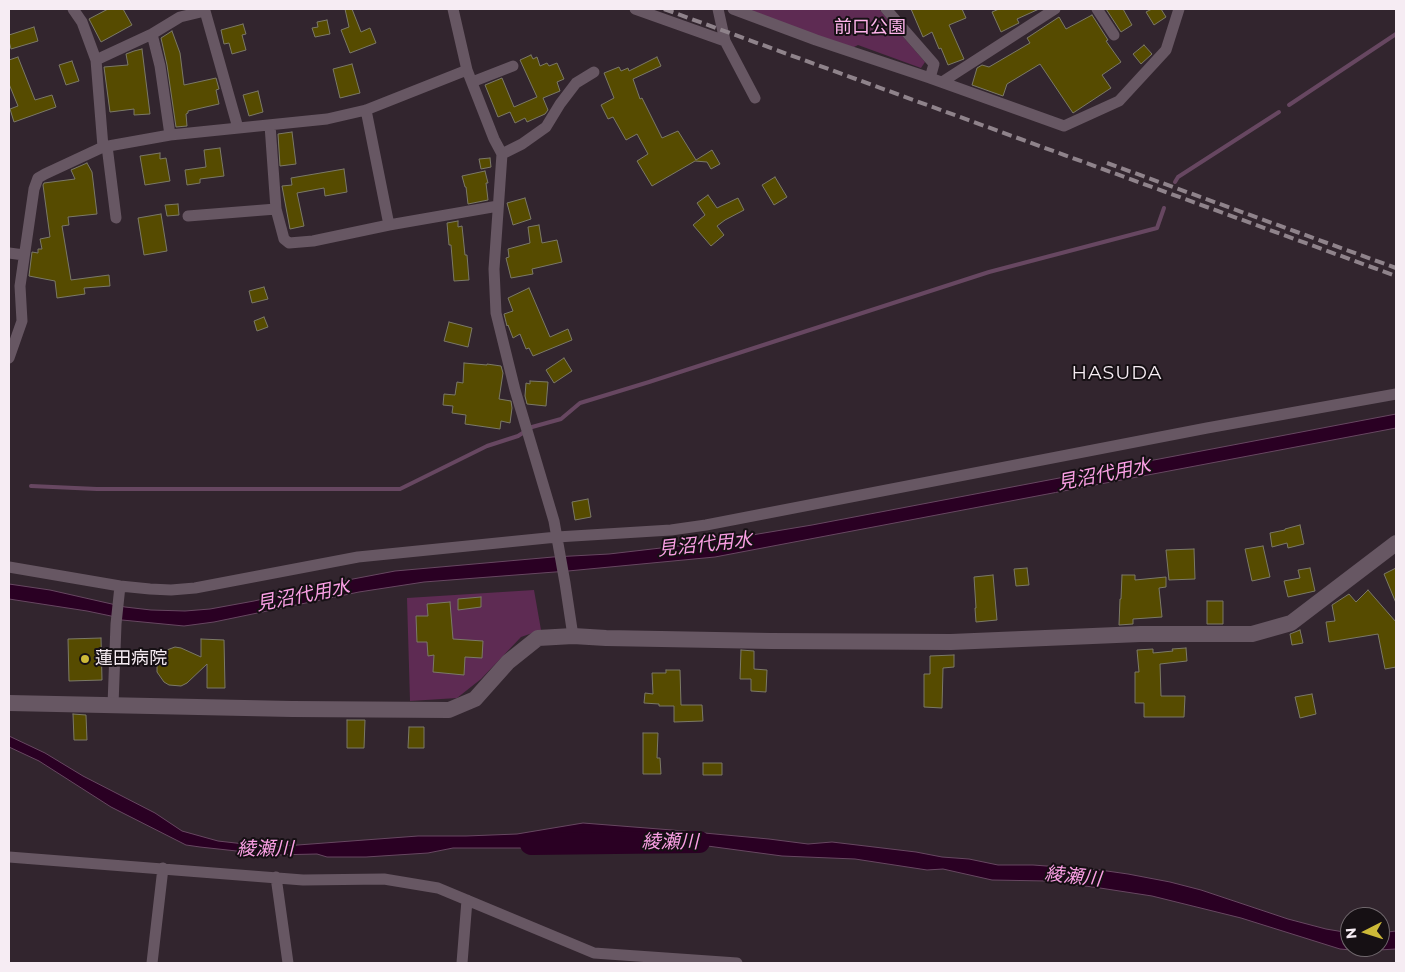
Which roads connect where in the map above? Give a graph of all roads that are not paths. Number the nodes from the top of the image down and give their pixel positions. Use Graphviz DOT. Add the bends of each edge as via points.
graph roads {
  1 [pos="74,9"];
  2 [pos="454,9"];
  3 [pos="635,9"];
  4 [pos="718,9"];
  5 [pos="732,9"];
  6 [pos="886,9"];
  7 [pos="1055,9"];
  8 [pos="1097,9"];
  9 [pos="1179,9"];
  10 [pos="205,10"];
  11 [pos="152,34"];
  12 [pos="1114,34"];
  13 [pos="725,41"];
  14 [pos="96,60"];
  15 [pos="513,66"];
  16 [pos="467,70"];
  17 [pos="594,72"];
  18 [pos="930,78"];
  19 [pos="472,82"];
  20 [pos="942,82"];
  21 [pos="755,98"];
  22 [pos="366,110"];
  23 [pos="270,125"];
  24 [pos="238,128"];
  25 [pos="170,135"];
  26 [pos="105,146"];
  27 [pos="502,154"];
  28 [pos="498,206"];
  29 [pos="276,209"];
  30 [pos="188,216"];
  31 [pos="116,218"];
  32 [pos="389,225"];
  33 [pos="9,253"];
  34 [pos="24,255"];
  35 [pos="9,358"];
  36 [pos="1396,394"];
  37 [pos="557,537"];
  38 [pos="1396,543"];
  39 [pos="9,567"];
  40 [pos="120,586"];
  41 [pos="573,636"];
  42 [pos="9,703"];
  43 [pos="113,705"];
  44 [pos="9,857"];
  45 [pos="164,868"];
  46 [pos="276,877"];
  47 [pos="467,900"];
  48 [pos="593,958"];
  49 [pos="152,963"];
  50 [pos="288,963"];
  51 [pos="462,963"];
  52 [pos="737,963"];
  1 -- 14 [label="street"];
  2 -- 16 [label="street"];
  3 -- 13 [label="street"];
  4 -- 13 [label="street"];
  5 -- 18 [label="street"];
  6 -- 18 [label="street" via="934,64"];
  7 -- 20 [label="street"];
  8 -- 12 [label="street"];
  9 -- 20 [label="street" via="1166,50 1119,101 1064,126"];
  10 -- 11 [label="street" via="180,17"];
  10 -- 24 [label="street"];
  11 -- 14 [label="street"];
  11 -- 25 [label="street"];
  13 -- 21 [label="street"];
  14 -- 26 [label="street"];
  15 -- 19 [label="street"];
  16 -- 19 [label="street"];
  16 -- 22 [label="street"];
  17 -- 27 [label="street" via="576,83 546,127"];
  18 -- 20 [label="street"];
  19 -- 27 [label="street"];
  22 -- 23 [label="street" via="327,119"];
  22 -- 32 [label="street"];
  23 -- 24 [label="street"];
  23 -- 29 [label="street"];
  24 -- 25 [label="street"];
  25 -- 26 [label="street"];
  26 -- 31 [label="street"];
  26 -- 34 [label="street" via="38,178"];
  27 -- 28 [label="street"];
  28 -- 32 [label="street"];
  28 -- 37 [label="street" via="494,269 496,313 514,390"];
  29 -- 30 [label="street"];
  29 -- 32 [label="street" via="284,239 289,243"];
  33 -- 34 [label="street"];
  34 -- 35 [label="street" via="20,286 22,321"];
  36 -- 37 [label="street" via="706,525"];
  37 -- 40 [label="street" via="358,557 195,588 157,590"];
  37 -- 41 [label="street"];
  38 -- 41 [label="street" via="1291,622 1252,634 1140,634 950,642"];
  39 -- 40 [label="street"];
  40 -- 43 [label="street"];
  41 -- 43 [label="street" via="538,638 508,662 475,699 449,710"];
  42 -- 43 [label="street"];
  44 -- 45 [label="street"];
  45 -- 46 [label="street"];
  45 -- 49 [label="street"];
  46 -- 47 [label="street" via="384,879 438,888"];
  46 -- 50 [label="street"];
  47 -- 48 [label="street"];
  47 -- 51 [label="street"];
  48 -- 52 [label="street"];
}
